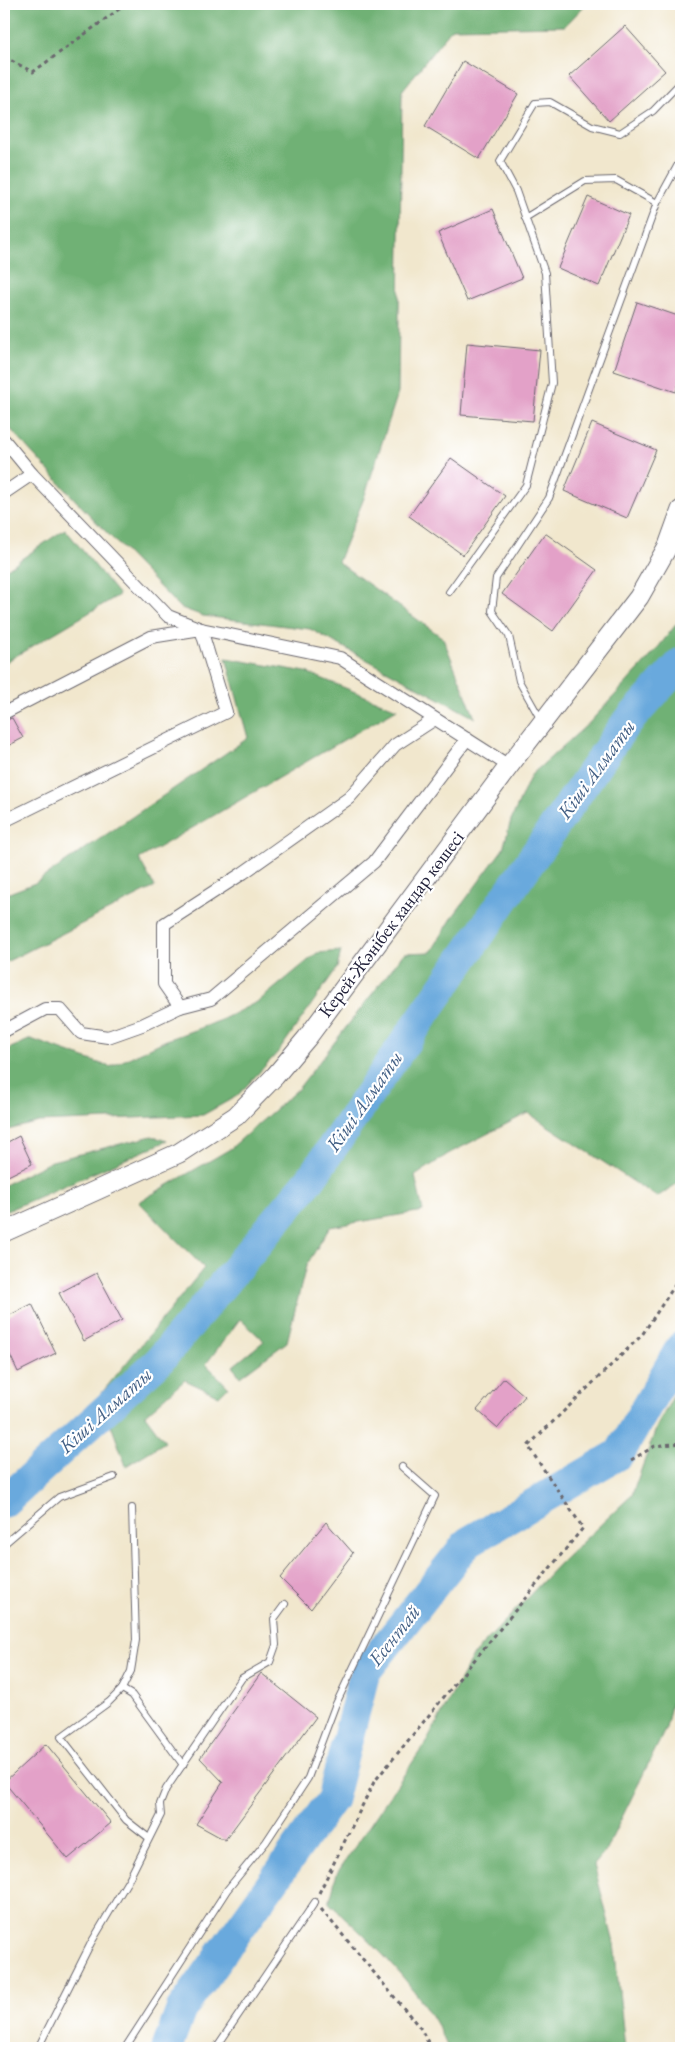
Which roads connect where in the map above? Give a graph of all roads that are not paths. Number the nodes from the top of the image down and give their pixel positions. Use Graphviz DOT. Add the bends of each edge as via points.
graph roads {
  1 [pos="681,82"];
  2 [pos="681,159"];
  3 [pos="657,202"];
  4 [pos="526,218"];
  5 [pos="4,440"];
  6 [pos="32,474"];
  7 [pos="4,493"];
  8 [pos="681,510"];
  9 [pos="449,592"];
  10 [pos="201,629"];
  11 [pos="4,713"];
  12 [pos="435,718"];
  13 [pos="543,723"];
  14 [pos="467,739"];
  15 [pos="509,766"];
  16 [pos="4,821"];
  17 [pos="180,1007"];
  18 [pos="4,1031"];
  19 [pos="4,1232"];
  20 [pos="402,1467"];
  21 [pos="114,1477"];
  22 [pos="132,1508"];
  23 [pos="4,1544"];
  24 [pos="285,1604"];
  25 [pos="122,1689"];
  26 [pos="183,1764"];
  27 [pos="149,1838"];
  28 [pos="315,1902"];
  29 [pos="38,2048"];
  30 [pos="125,2048"];
  31 [pos="216,2048"];
  1 -- 4 [label="lane" via="653,111 620,133 592,126 550,102 535,103 500,161"];
  2 -- 3 [label="lane"];
  3 -- 4 [label="lane" via="616,180 585,181"];
  3 -- 13 [label="lane" via="549,498 496,578 492,611 509,636 518,681"];
  4 -- 9 [label="lane" via="545,273 552,382 526,485"];
  5 -- 6 [label="street"];
  6 -- 7 [label="street"];
  6 -- 10 [label="street" via="168,616"];
  8 -- 13 [label="main road, Керей-Жәнібек хандар көшесі" via="668,546 639,597"];
  10 -- 11 [label="street" via="151,637"];
  10 -- 12 [label="street" via="340,658"];
  10 -- 16 [label="street" via="226,712"];
  12 -- 14 [label="street"];
  12 -- 17 [label="street" via="394,745 349,798 164,924 164,984"];
  13 -- 15 [label="main road, Керей-Жәнібек хандар көшесі"];
  14 -- 15 [label="street"];
  14 -- 17 [label="street" via="374,862 211,999"];
  15 -- 19 [label="main road, Керей-Жәнібек хандар көшесі" via="307,1038 236,1116 179,1153"];
  17 -- 18 [label="street" via="108,1037 81,1033 60,1009 45,1009"];
  20 -- 30 [label="lane" via="435,1496 335,1706 308,1778 266,1842 227,1890"];
  21 -- 23 [label="lane" via="59,1497"];
  22 -- 25 [label="lane" via="136,1640 131,1671"];
  24 -- 26 [label="lane" via="274,1619 276,1645 270,1662 242,1678"];
  25 -- 26 [label="lane" via="132,1695"];
  25 -- 27 [label="lane" via="61,1737 126,1820"];
  26 -- 27 [label="lane" via="166,1790 160,1804 161,1815"];
  27 -- 29 [label="lane"];
  28 -- 31 [label="lane"];
}
